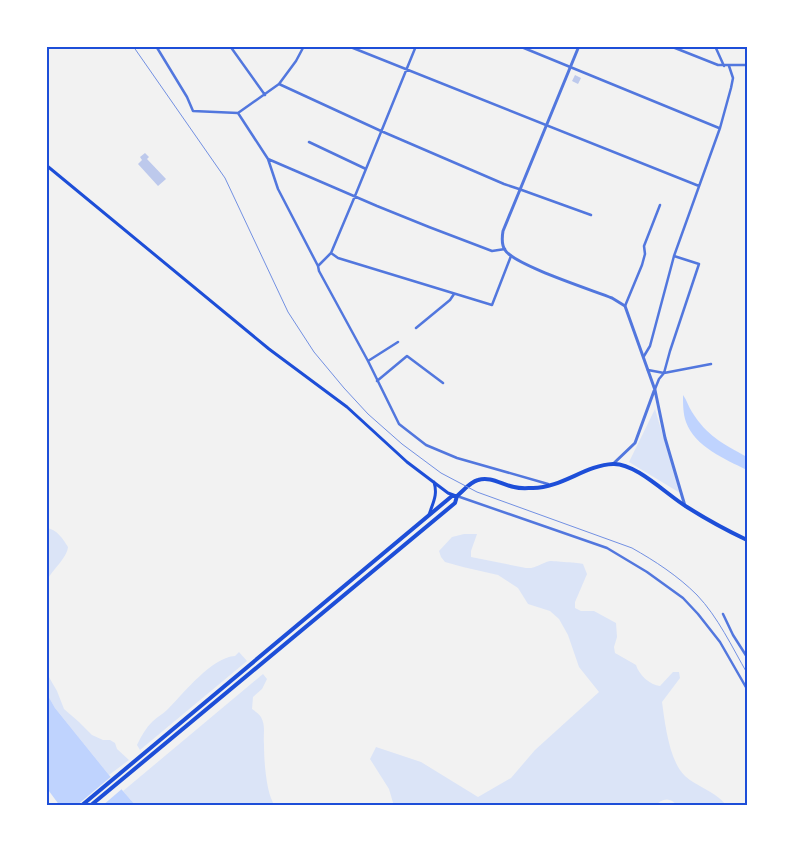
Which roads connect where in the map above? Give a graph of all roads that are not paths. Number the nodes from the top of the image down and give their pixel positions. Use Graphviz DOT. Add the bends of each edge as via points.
graph roads {
  1 [pos="156,46"];
  2 [pos="230,46"];
  3 [pos="304,46"];
  4 [pos="348,46"];
  5 [pos="416,46"];
  6 [pos="519,46"];
  7 [pos="579,46"];
  8 [pos="670,46"];
  9 [pos="716,46"];
  10 [pos="724,66"];
  11 [pos="729,66"];
  12 [pos="747,66"];
  13 [pos="570,68"];
  14 [pos="406,69"];
  15 [pos="279,84"];
  16 [pos="265,95"];
  17 [pos="238,113"];
  18 [pos="546,126"];
  19 [pos="720,128"];
  20 [pos="381,131"];
  21 [pos="309,142"];
  22 [pos="268,159"];
  23 [pos="46,165"];
  24 [pos="366,169"];
  25 [pos="699,186"];
  26 [pos="520,189"];
  27 [pos="355,196"];
  28 [pos="660,205"];
  29 [pos="591,215"];
  30 [pos="505,249"];
  31 [pos="331,253"];
  32 [pos="511,256"];
  33 [pos="674,256"];
  34 [pos="318,266"];
  35 [pos="454,294"];
  36 [pos="625,306"];
  37 [pos="416,328"];
  38 [pos="398,342"];
  39 [pos="644,356"];
  40 [pos="368,361"];
  41 [pos="711,364"];
  42 [pos="648,370"];
  43 [pos="664,374"];
  44 [pos="377,381"];
  45 [pos="443,383"];
  46 [pos="655,390"];
  47 [pos="613,464"];
  48 [pos="434,482"];
  49 [pos="550,485"];
  50 [pos="457,496"];
  51 [pos="686,507"];
  52 [pos="428,516"];
  53 [pos="747,540"];
  54 [pos="723,614"];
  55 [pos="747,657"];
  56 [pos="747,689"];
  57 [pos="81,806"];
  58 [pos="90,806"];
  1 -- 17 [label="street" via="193,111"];
  2 -- 16 [label="street"];
  3 -- 15 [label="street"];
  4 -- 14 [label="street"];
  5 -- 14 [label="street"];
  6 -- 13 [label="street"];
  7 -- 13 [label="street"];
  8 -- 10 [label="street"];
  9 -- 10 [label="street"];
  10 -- 11 [label="street"];
  11 -- 12 [label="street"];
  11 -- 19 [label="street" via="733,78"];
  13 -- 18 [label="street"];
  13 -- 19 [label="street"];
  14 -- 18 [label="street"];
  14 -- 20 [label="street"];
  15 -- 16 [label="street"];
  15 -- 20 [label="street"];
  16 -- 17 [label="street"];
  17 -- 22 [label="street"];
  18 -- 25 [label="street"];
  18 -- 26 [label="street"];
  19 -- 25 [label="street"];
  20 -- 24 [label="street"];
  20 -- 26 [label="street"];
  21 -- 24 [label="street"];
  22 -- 27 [label="street"];
  22 -- 34 [label="street" via="278,189"];
  23 -- 48 [label="main road" via="269,349 347,407"];
  24 -- 27 [label="street"];
  25 -- 33 [label="street"];
  26 -- 29 [label="street"];
  26 -- 30 [label="street" via="503,231"];
  27 -- 30 [label="street" via="492,251"];
  27 -- 31 [label="street"];
  28 -- 36 [label="street" via="644,246 642,266"];
  30 -- 32 [label="street"];
  31 -- 34 [label="street"];
  31 -- 35 [label="street" via="338,258"];
  32 -- 35 [label="street" via="492,305"];
  32 -- 36 [label="street"];
  33 -- 39 [label="street" via="650,346"];
  33 -- 43 [label="street" via="699,264"];
  34 -- 40 [label="street"];
  35 -- 37 [label="street"];
  36 -- 39 [label="street"];
  38 -- 40 [label="street"];
  39 -- 42 [label="street"];
  40 -- 44 [label="street"];
  41 -- 43 [label="street"];
  42 -- 43 [label="street"];
  42 -- 46 [label="street"];
  43 -- 46 [label="street"];
  44 -- 45 [label="street" via="407,356"];
  44 -- 49 [label="street" via="399,424 426,445 457,458"];
  46 -- 47 [label="street" via="635,443"];
  46 -- 51 [label="street" via="665,438"];
  47 -- 49 [label="main road" via="601,465"];
  47 -- 51 [label="main road" via="624,465 636,472"];
  48 -- 50 [label="main road"];
  48 -- 52 [label="main road" via="436,496"];
  49 -- 50 [label="main road" via="516,488 481,480"];
  50 -- 52 [label="main road" via="452,496"];
  50 -- 56 [label="street" via="607,548 647,572 683,598 698,614 720,642"];
  50 -- 58 [label="main road" via="455,502 397,552"];
  51 -- 53 [label="main road"];
  52 -- 57 [label="main road"];
  54 -- 55 [label="street"];
}
